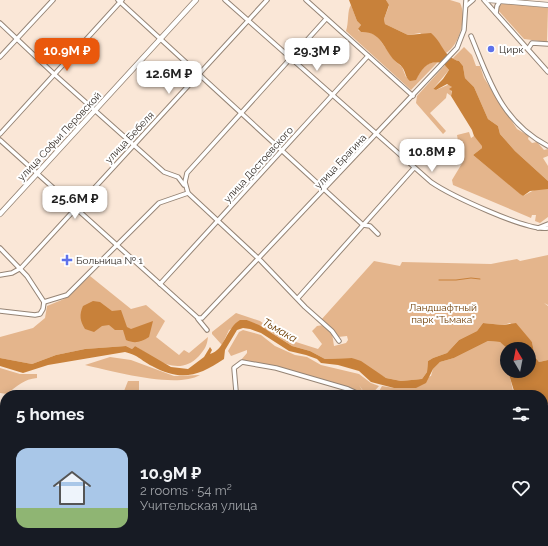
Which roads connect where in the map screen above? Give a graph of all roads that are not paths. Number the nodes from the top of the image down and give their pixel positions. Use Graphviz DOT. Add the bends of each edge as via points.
graph roads {
  1 [pos="53,0"];
  2 [pos="193,0"];
  3 [pos="196,0"];
  4 [pos="226,0"];
  5 [pos="267,0"];
  6 [pos="306,0"];
  7 [pos="466,0"];
  8 [pos="473,0"];
  9 [pos="484,0"];
  10 [pos="489,0"];
  11 [pos="120,1"];
  12 [pos="500,1"];
  13 [pos="540,2"];
  14 [pos="548,5"];
  15 [pos="466,7"];
  16 [pos="497,14"];
  17 [pos="326,19"];
  18 [pos="248,21"];
  19 [pos="0,23"];
  20 [pos="471,36"];
  21 [pos="159,38"];
  22 [pos="18,39"];
  23 [pos="548,44"];
  24 [pos="528,49"];
  25 [pos="368,56"];
  26 [pos="0,57"];
  27 [pos="290,58"];
  28 [pos="548,72"];
  29 [pos="54,74"];
  30 [pos="199,74"];
  31 [pos="332,95"];
  32 [pos="413,96"];
  33 [pos="94,110"];
  34 [pos="241,113"];
  35 [pos="0,134"];
  36 [pos="376,134"];
  37 [pos="0,140"];
  38 [pos="133,144"];
  39 [pos="548,146"];
  40 [pos="282,150"];
  41 [pos="414,168"];
  42 [pos="36,172"];
  43 [pos="187,173"];
  44 [pos="175,176"];
  45 [pos="185,186"];
  46 [pos="324,190"];
  47 [pos="188,193"];
  48 [pos="75,208"];
  49 [pos="0,210"];
  50 [pos="0,214"];
  51 [pos="217,221"];
  52 [pos="548,224"];
  53 [pos="363,225"];
  54 [pos="537,228"];
  55 [pos="548,228"];
  56 [pos="378,234"];
  57 [pos="117,245"];
  58 [pos="0,248"];
  59 [pos="259,260"];
  60 [pos="21,268"];
  61 [pos="0,275"];
  62 [pos="160,284"];
  63 [pos="298,298"];
  64 [pos="44,302"];
  65 [pos="0,311"];
  66 [pos="199,319"];
  67 [pos="207,330"];
  68 [pos="339,341"];
  69 [pos="236,390"];
  70 [pos="350,390"];
  1 -- 22 [label="street"];
  2 -- 21 [label="main road, улица Софьи Перовской"];
  3 -- 21 [label="main road, улица Софьи Перовской"];
  4 -- 18 [label="street"];
  5 -- 18 [label="street, улица Бебеля"];
  6 -- 17 [label="street"];
  7 -- 15 [label="street, улица Брагина"];
  8 -- 15 [label="street"];
  9 -- 16 [label="street"];
  10 -- 12 [label="main road"];
  11 -- 21 [label="street"];
  11 -- 29 [label="street"];
  12 -- 13 [label="main road"];
  12 -- 16 [label="street" via="496,7"];
  13 -- 14 [label="main road"];
  15 -- 32 [label="street, улица Брагина" via="463,36 455,50"];
  16 -- 24 [label="street"];
  17 -- 25 [label="street"];
  17 -- 27 [label="street"];
  18 -- 27 [label="street"];
  18 -- 30 [label="street, улица Бебеля"];
  19 -- 22 [label="street"];
  20 -- 39 [label="street" via="491,84 507,111 522,129"];
  21 -- 30 [label="street"];
  21 -- 33 [label="main road, улица Софьи Перовской"];
  22 -- 26 [label="street"];
  22 -- 29 [label="street"];
  23 -- 24 [label="street" via="532,43"];
  24 -- 28 [label="street"];
  25 -- 31 [label="street, улица Достоевского"];
  25 -- 32 [label="street"];
  27 -- 31 [label="street"];
  27 -- 34 [label="street"];
  29 -- 33 [label="street"];
  29 -- 35 [label="street"];
  30 -- 34 [label="street"];
  30 -- 38 [label="street, улица Бебеля"];
  31 -- 36 [label="street"];
  31 -- 40 [label="street, улица Достоевского"];
  32 -- 36 [label="street, улица Брагина"];
  33 -- 38 [label="street"];
  33 -- 42 [label="main road, улица Софьи Перовской"];
  34 -- 40 [label="street"];
  34 -- 43 [label="street"];
  36 -- 41 [label="street"];
  36 -- 46 [label="street, улица Брагина"];
  37 -- 42 [label="street"];
  38 -- 44 [label="street" via="164,172"];
  38 -- 48 [label="street, улица Бебеля"];
  40 -- 46 [label="street"];
  40 -- 51 [label="street, улица Достоевского"];
  41 -- 53 [label="street"];
  41 -- 54 [label="street" via="441,189 462,200"];
  42 -- 48 [label="street"];
  42 -- 49 [label="main road, улица Софьи Перовской"];
  42 -- 50 [label="main road, улица Софьи Перовской"];
  43 -- 44 [label="street"];
  43 -- 45 [label="street"];
  44 -- 45 [label="street"];
  45 -- 47 [label="street"];
  46 -- 53 [label="street"];
  46 -- 59 [label="street, улица Брагина"];
  47 -- 51 [label="street"];
  47 -- 57 [label="street" via="159,203"];
  48 -- 57 [label="street"];
  48 -- 60 [label="street, улица Бебеля"];
  51 -- 59 [label="street"];
  51 -- 62 [label="street, улица Достоевского"];
  52 -- 54 [label="street"];
  53 -- 56 [label="street" via="370,226"];
  53 -- 63 [label="street"];
  54 -- 55 [label="street"];
  57 -- 62 [label="street"];
  57 -- 64 [label="street" via="67,295"];
  58 -- 60 [label="street"];
  59 -- 63 [label="street"];
  59 -- 66 [label="street, улица Брагина" via="204,317"];
  60 -- 61 [label="street" via="10,274"];
  60 -- 64 [label="street"];
  62 -- 66 [label="street"];
  63 -- 68 [label="street"];
  64 -- 65 [label="street" via="44,309 38,315"];
  66 -- 67 [label="street"];
  69 -- 70 [label="street" via="234,368 242,362 276,368"];
}
